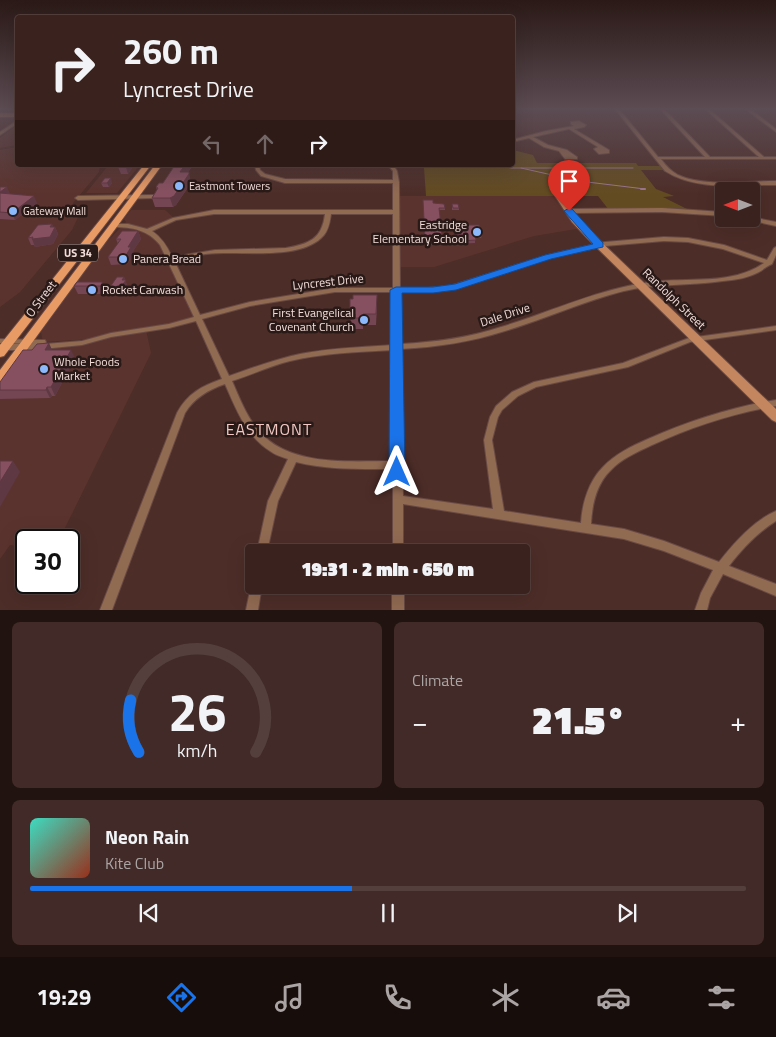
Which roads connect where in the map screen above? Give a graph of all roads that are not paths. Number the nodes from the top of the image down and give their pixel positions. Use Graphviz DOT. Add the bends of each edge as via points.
graph roads {
  1 [pos="528,137"];
  2 [pos="530,137"];
  3 [pos="585,137"];
  4 [pos="640,137"];
  5 [pos="689,137"];
  6 [pos="740,137"];
  7 [pos="515,140"];
  8 [pos="602,148"];
  9 [pos="561,150"];
  10 [pos="657,158"];
  11 [pos="709,158"];
  12 [pos="763,158"];
  13 [pos="776,158"];
  14 [pos="146,167"];
  15 [pos="158,167"];
  16 [pos="257,167"];
  17 [pos="392,167"];
  18 [pos="396,182"];
  19 [pos="773,182"];
  20 [pos="776,189"];
  21 [pos="80,196"];
  22 [pos="124,196"];
  23 [pos="559,196"];
  24 [pos="135,197"];
  25 [pos="155,197"];
  26 [pos="569,211"];
  27 [pos="328,212"];
  28 [pos="396,212"];
  29 [pos="715,213"];
  30 [pos="760,221"];
  31 [pos="776,224"];
  32 [pos="114,225"];
  33 [pos="147,231"];
  34 [pos="599,245"];
  35 [pos="776,249"];
  36 [pos="171,259"];
  37 [pos="770,263"];
  38 [pos="641,286"];
  39 [pos="396,290"];
  40 [pos="198,318"];
  41 [pos="776,328"];
  42 [pos="695,339"];
  43 [pos="24,345"];
  44 [pos="3,346"];
  45 [pos="396,347"];
  46 [pos="0,378"];
  47 [pos="227,380"];
  48 [pos="776,403"];
  49 [pos="762,405"];
  50 [pos="776,417"];
  51 [pos="293,458"];
  52 [pos="397,465"];
  53 [pos="397,500"];
  54 [pos="499,514"];
  55 [pos="776,516"];
  56 [pos="586,527"];
  57 [pos="264,544"];
  58 [pos="398,544"];
  59 [pos="722,569"];
  60 [pos="776,590"];
  61 [pos="255,594"];
  62 [pos="398,594"];
  63 [pos="106,610"];
  64 [pos="252,610"];
  65 [pos="398,610"];
  66 [pos="702,610"];
  1 -- 7 [label="street"];
  2 -- 9 [label="street"];
  3 -- 8 [label="street"];
  4 -- 10 [label="street"];
  5 -- 11 [label="street"];
  6 -- 12 [label="street"];
  10 -- 11 [label="street"];
  10 -- 19 [label="street" via="678,177 702,182"];
  11 -- 12 [label="street"];
  12 -- 13 [label="street"];
  14 -- 22 [label="main road, O Street / US 34"];
  15 -- 24 [label="main road, O Street / US 34"];
  16 -- 18 [label="street" via="263,175 285,181"];
  17 -- 18 [label="street"];
  18 -- 28 [label="street"];
  19 -- 20 [label="street"];
  21 -- 22 [label="street"];
  22 -- 24 [label="street"];
  22 -- 44 [label="main road, O Street / US 34"];
  23 -- 26 [label="street, Randolph Street"];
  24 -- 25 [label="street"];
  24 -- 32 [label="main road, O Street / US 34"];
  26 -- 29 [label="street" via="662,210"];
  26 -- 34 [label="street, Randolph Street"];
  27 -- 28 [label="street"];
  27 -- 33 [label="street" via="208,213 175,220"];
  27 -- 36 [label="street" via="322,234 301,247 212,251"];
  28 -- 39 [label="street"];
  30 -- 31 [label="street"];
  32 -- 33 [label="street" via="134,226"];
  32 -- 43 [label="main road, O Street / US 34"];
  33 -- 36 [label="street" via="161,241"];
  34 -- 37 [label="street, Lyncrest Drive" via="688,240 724,247"];
  34 -- 38 [label="street, Randolph Street"];
  34 -- 39 [label="street, Lyncrest Drive" via="548,257 456,287"];
  35 -- 37 [label="street"];
  36 -- 40 [label="street"];
  37 -- 38 [label="street, Dale Drive" via="744,276"];
  38 -- 42 [label="street, Randolph Street"];
  38 -- 45 [label="street, Dale Drive" via="473,337"];
  39 -- 40 [label="street, Lyncrest Drive" via="335,290 261,302"];
  39 -- 45 [label="street"];
  40 -- 43 [label="street, Lyncrest Drive" via="75,344"];
  40 -- 47 [label="street"];
  41 -- 42 [label="street"];
  42 -- 49 [label="street, Randolph Street"];
  42 -- 54 [label="street" via="624,365 534,385 506,401 494,417 488,440"];
  43 -- 44 [label="street, Lyncrest Drive"];
  43 -- 46 [label="main road, O Street / US 34"];
  45 -- 47 [label="street, Dale Drive" via="305,356"];
  45 -- 52 [label="street"];
  47 -- 51 [label="street" via="254,432"];
  47 -- 63 [label="street, Dale Drive" via="204,389 183,408"];
  48 -- 49 [label="street"];
  49 -- 50 [label="street, Randolph Street"];
  49 -- 56 [label="street" via="682,429 615,460 594,486"];
  51 -- 52 [label="street" via="322,464"];
  51 -- 57 [label="street" via="273,501"];
  52 -- 53 [label="street"];
  53 -- 54 [label="street"];
  53 -- 58 [label="street"];
  54 -- 56 [label="street"];
  55 -- 59 [label="street" via="752,531"];
  56 -- 59 [label="street" via="638,538"];
  59 -- 60 [label="street"];
  59 -- 66 [label="street" via="705,594"];
  61 -- 64 [label="street"];
  62 -- 65 [label="street"];
}
